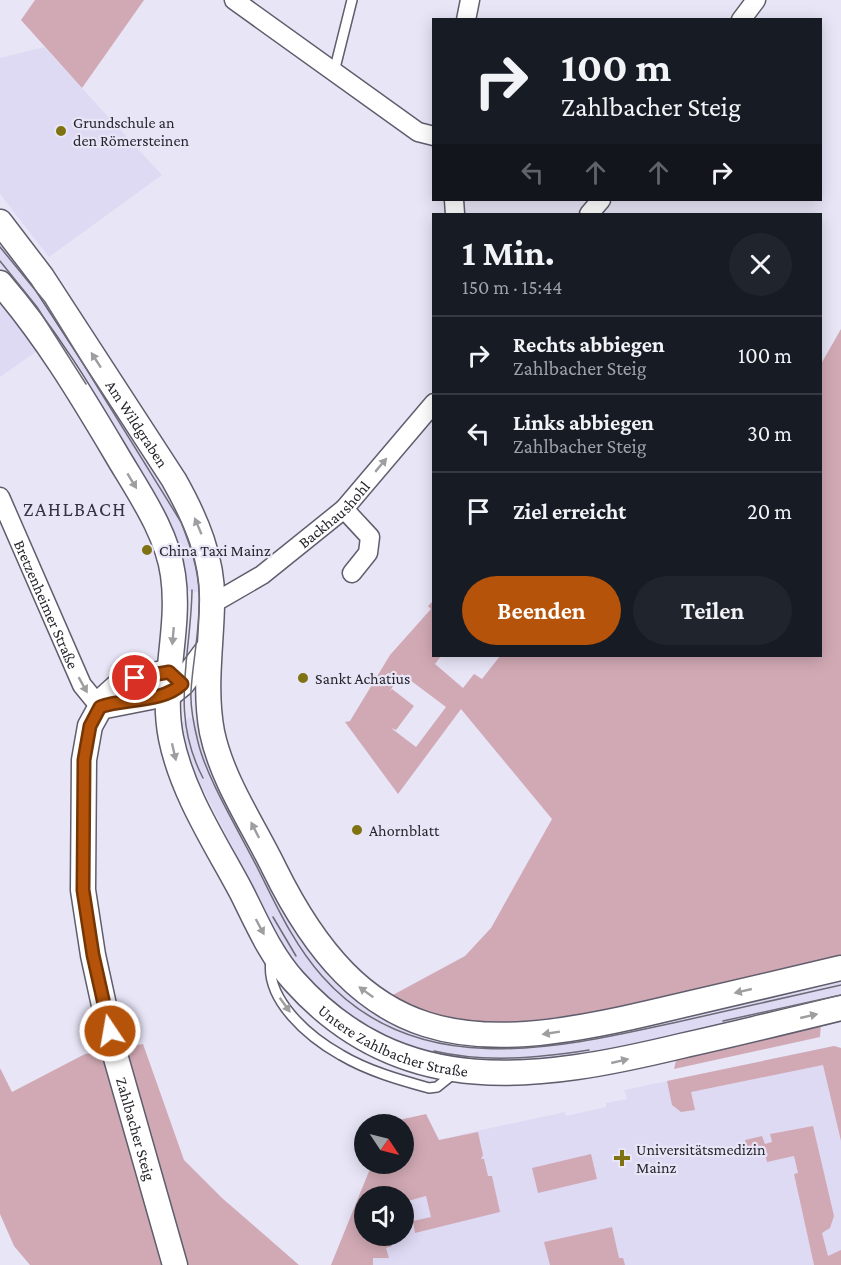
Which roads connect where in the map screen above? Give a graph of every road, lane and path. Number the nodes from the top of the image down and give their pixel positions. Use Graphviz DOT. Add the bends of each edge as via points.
graph roads {
  1 [pos="234,0"];
  2 [pos="352,0"];
  3 [pos="470,0"];
  4 [pos="756,0"];
  5 [pos="251,5"];
  6 [pos="466,18"];
  7 [pos="742,18"];
  8 [pos="334,72"];
  9 [pos="432,136"];
  10 [pos="600,201"];
  11 [pos="590,213"];
  12 [pos="0,222"];
  13 [pos="0,283"];
  14 [pos="432,405"];
  15 [pos="0,497"];
  16 [pos="344,509"];
  17 [pos="352,573"];
  18 [pos="175,599"];
  19 [pos="213,604"];
  20 [pos="208,649"];
  21 [pos="172,684"];
  22 [pos="100,707"];
  23 [pos="212,730"];
  24 [pos="841,968"];
  25 [pos="841,1008"];
  26 [pos="175,1265"];
  1 -- 5 [label="street"];
  2 -- 8 [label="lane"];
  3 -- 6 [label="street"];
  4 -- 7 [label="street"];
  5 -- 8 [label="street"];
  8 -- 9 [label="street" via="418,132"];
  10 -- 11 [label="street"];
  19 -- 12 [label="street, Am Wildgraben, one-way" via="206,549 183,495 42,278"];
  13 -- 18 [label="street, Am Wildgraben, one-way" via="49,344 141,496 169,558"];
  16 -- 14 [label="street, Backhaushohl, one-way"];
  15 -- 22 [label="street, Bretzenheimer Straße, one-way" via="82,685"];
  16 -- 17 [label="street" via="370,537 368,553"];
  16 -- 19 [label="street, Backhaushohl" via="262,575"];
  18 -- 19 [label="street" via="190,606"];
  18 -- 21 [label="street, Am Wildgraben, one-way"];
  19 -- 20 [label="street, Am Wildgraben"];
  20 -- 21 [label="street"];
  20 -- 23 [label="street, Untere Zahlbacher Straße" via="207,694"];
  21 -- 22 [label="street"];
  21 -- 23 [label="street"];
  21 -- 25 [label="street, Untere Zahlbacher Straße, one-way" via="170,736 181,774 272,951 314,1002 356,1035 385,1050 439,1068 525,1074 581,1068"];
  22 -- 26 [label="street, Zahlbacher Steig" via="90,726 84,760 83,890 114,1050"];
  24 -- 23 [label="street, Untere Zahlbacher Straße, one-way" via="608,1023 537,1035 474,1035 411,1018 359,988 310,933 230,781"];
}
